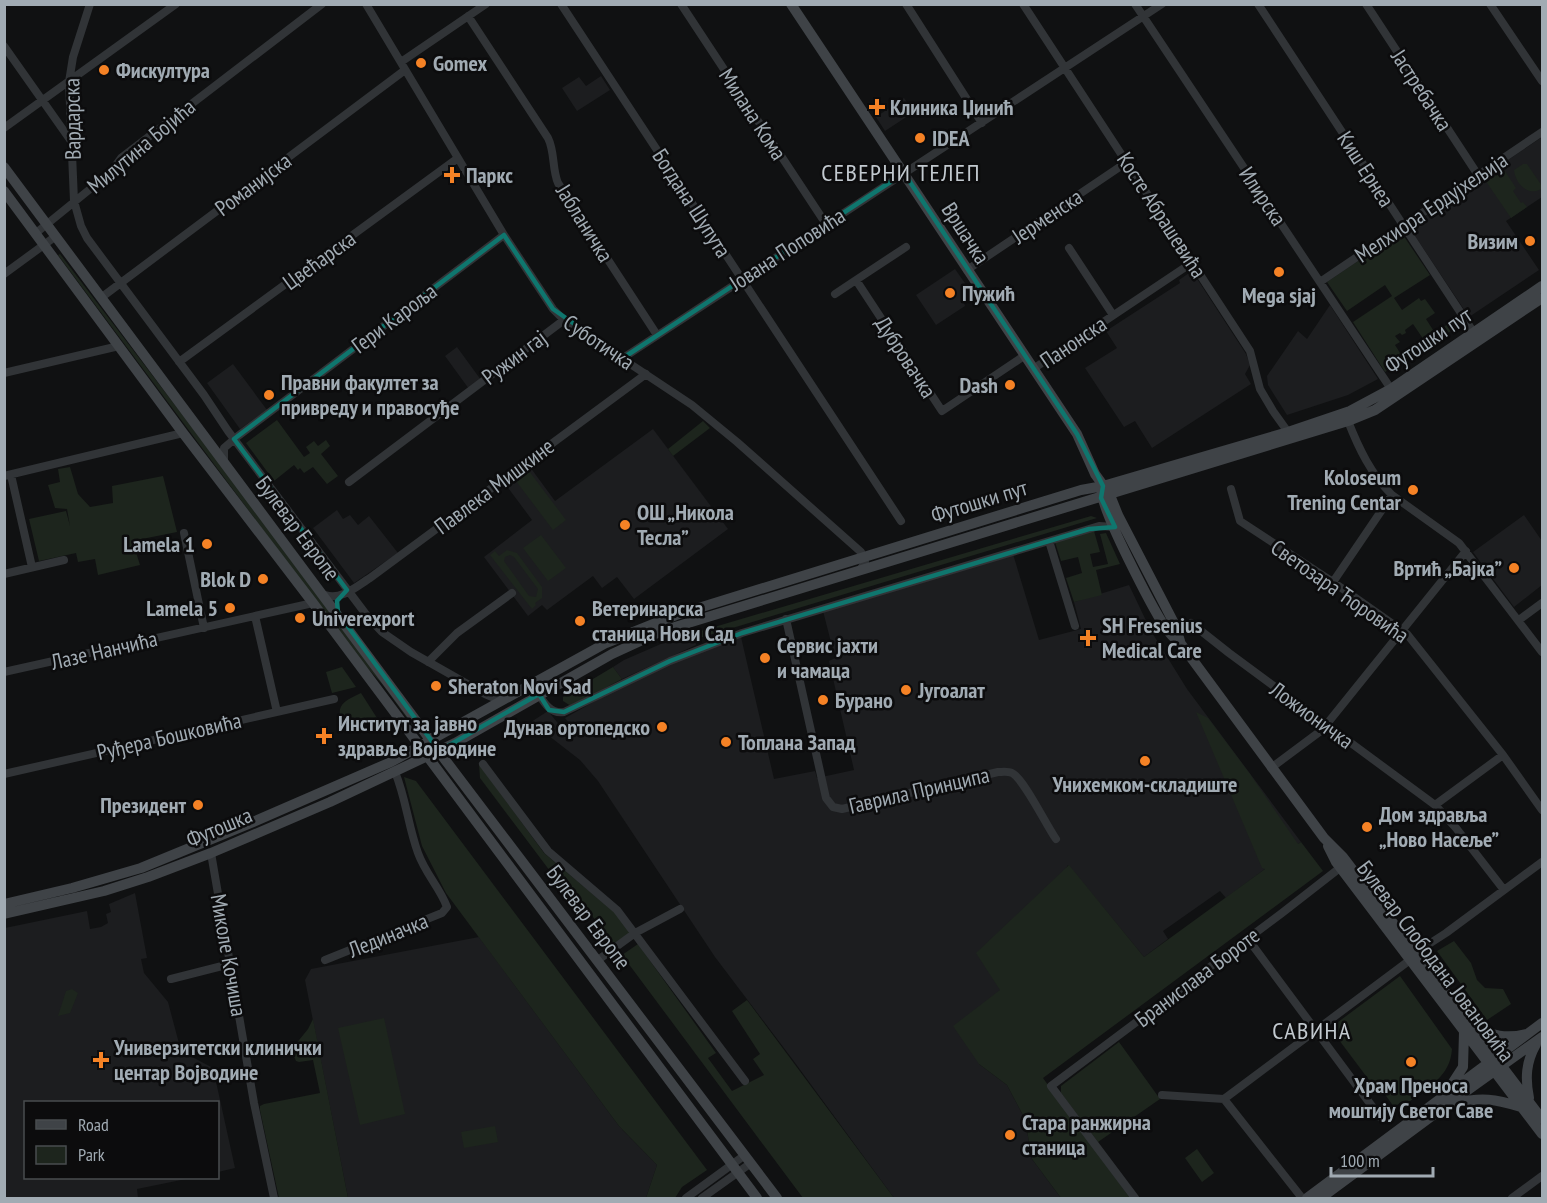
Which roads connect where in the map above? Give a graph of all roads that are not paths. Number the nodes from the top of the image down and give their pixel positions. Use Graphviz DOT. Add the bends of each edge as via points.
graph roads {
  1 [pos="90,4"];
  2 [pos="176,4"];
  3 [pos="322,4"];
  4 [pos="366,4"];
  5 [pos="486,4"];
  6 [pos="561,4"];
  7 [pos="681,4"];
  8 [pos="791,4"];
  9 [pos="906,4"];
  10 [pos="1023,4"];
  11 [pos="1135,4"];
  12 [pos="1162,4"];
  13 [pos="1258,4"];
  14 [pos="1366,4"];
  15 [pos="1490,4"];
  16 [pos="468,16"];
  17 [pos="1143,17"];
  18 [pos="4,46"];
  19 [pos="401,62"];
  20 [pos="1065,68"];
  21 [pos="405,70"];
  22 [pos="1542,81"];
  23 [pos="69,82"];
  24 [pos="43,100"];
  25 [pos="982,123"];
  26 [pos="4,128"];
  27 [pos="1542,132"];
  28 [pos="72,142"];
  29 [pos="458,158"];
  30 [pos="1127,162"];
  31 [pos="4,168"];
  32 [pos="904,173"];
  33 [pos="1478,175"];
  34 [pos="4,191"];
  35 [pos="74,201"];
  36 [pos="47,224"];
  37 [pos="826,224"];
  38 [pos="1403,226"];
  39 [pos="36,233"];
  40 [pos="504,235"];
  41 [pos="56,236"];
  42 [pos="45,245"];
  43 [pos="906,247"];
  44 [pos="1069,248"];
  45 [pos="1193,262"];
  46 [pos="967,270"];
  47 [pos="4,274"];
  48 [pos="742,279"];
  49 [pos="856,280"];
  50 [pos="1320,282"];
  51 [pos="121,283"];
  52 [pos="1542,286"];
  53 [pos="835,294"];
  54 [pos="102,297"];
  55 [pos="1542,298"];
  56 [pos="1113,315"];
  57 [pos="564,320"];
  58 [pos="1474,333"];
  59 [pos="657,335"];
  60 [pos="119,346"];
  61 [pos="1024,356"];
  62 [pos="623,358"];
  63 [pos="180,362"];
  64 [pos="1033,369"];
  65 [pos="4,373"];
  66 [pos="646,374"];
  67 [pos="1391,389"];
  68 [pos="1348,421"];
  69 [pos="1288,432"];
  70 [pos="183,433"];
  71 [pos="231,442"];
  72 [pos="213,446"];
  73 [pos="224,461"];
  74 [pos="8,475"];
  75 [pos="348,482"];
  76 [pos="1231,489"];
  77 [pos="1105,493"];
  78 [pos="1392,495"];
  79 [pos="901,521"];
  80 [pos="1114,527"];
  81 [pos="184,533"];
  82 [pos="1049,541"];
  83 [pos="1466,551"];
  84 [pos="864,557"];
  85 [pos="64,560"];
  86 [pos="32,567"];
  87 [pos="860,570"];
  88 [pos="4,573"];
  89 [pos="1333,582"];
  90 [pos="344,593"];
  91 [pos="512,593"];
  92 [pos="325,595"];
  93 [pos="314,603"];
  94 [pos="1542,603"];
  95 [pos="338,613"];
  96 [pos="255,616"];
  97 [pos="786,620"];
  98 [pos="1519,620"];
  99 [pos="1191,623"];
  100 [pos="1075,626"];
  101 [pos="204,627"];
  102 [pos="1402,630"];
  103 [pos="1181,644"];
  104 [pos="1542,652"];
  105 [pos="428,662"];
  106 [pos="4,672"];
  107 [pos="532,684"];
  108 [pos="485,694"];
  109 [pos="539,694"];
  110 [pos="508,697"];
  111 [pos="334,699"];
  112 [pos="485,710"];
  113 [pos="277,711"];
  114 [pos="1326,724"];
  115 [pos="431,740"];
  116 [pos="419,746"];
  117 [pos="439,750"];
  118 [pos="1503,755"];
  119 [pos="426,756"];
  120 [pos="483,764"];
  121 [pos="1271,768"];
  122 [pos="394,772"];
  123 [pos="4,774"];
  124 [pos="1435,805"];
  125 [pos="1542,810"];
  126 [pos="1056,838"];
  127 [pos="1324,838"];
  128 [pos="212,852"];
  129 [pos="1542,862"];
  130 [pos="1341,867"];
  131 [pos="1504,890"];
  132 [pos="4,904"];
  133 [pos="680,909"];
  134 [pos="4,914"];
  135 [pos="635,933"];
  136 [pos="1248,939"];
  137 [pos="1412,956"];
  138 [pos="325,960"];
  139 [pos="598,960"];
  140 [pos="230,964"];
  141 [pos="171,979"];
  142 [pos="1542,1023"];
  143 [pos="1468,1028"];
  144 [pos="1315,1030"];
  145 [pos="1536,1037"];
  146 [pos="1495,1064"];
  147 [pos="745,1081"];
  148 [pos="1162,1095"];
  149 [pos="1224,1099"];
  150 [pos="1441,1104"];
  151 [pos="1526,1104"];
  152 [pos="1380,1117"];
  153 [pos="1542,1119"];
  154 [pos="1542,1134"];
  155 [pos="748,1159"];
  156 [pos="735,1168"];
  157 [pos="1542,1176"];
  158 [pos="274,1198"];
  159 [pos="686,1198"];
  160 [pos="702,1198"];
  161 [pos="757,1198"];
  162 [pos="777,1198"];
  163 [pos="1135,1198"];
  164 [pos="1302,1198"];
  165 [pos="1307,1198"];
  166 [pos="1321,1198"];
  167 [pos="1512,1198"];
  1 -- 23 [label="street, Вардарска"];
  2 -- 23 [label="street"];
  3 -- 35 [label="street, Милутина Бојића" via="121,158 111,172"];
  4 -- 19 [label="street, Суботичка"];
  5 -- 16 [label="street"];
  6 -- 48 [label="street, Богдана Шупута"];
  7 -- 37 [label="street, Милана Кома"];
  8 -- 32 [label="main road, Вршачка"];
  9 -- 25 [label="street"];
  10 -- 20 [label="street, Косте Абрашевића"];
  11 -- 17 [label="street, Илирска"];
  12 -- 17 [label="street, Јована Поповића"];
  13 -- 38 [label="street, Киш Ернеа"];
  14 -- 33 [label="street, Јастребачка"];
  15 -- 22 [label="street"];
  16 -- 19 [label="street"];
  16 -- 59 [label="street, Јабланичка" via="548,138 558,183"];
  17 -- 20 [label="street, Јована Поповића"];
  17 -- 50 [label="street, Илирска"];
  18 -- 24 [label="street"];
  19 -- 21 [label="street, Суботичка"];
  20 -- 25 [label="street, Јована Поповића"];
  20 -- 30 [label="street, Косте Абрашевића"];
  21 -- 29 [label="street, Суботичка"];
  21 -- 51 [label="street, Романијска"];
  23 -- 24 [label="street"];
  23 -- 28 [label="street, Вардарска"];
  24 -- 26 [label="street"];
  24 -- 28 [label="street"];
  25 -- 32 [label="street, Јована Поповића"];
  27 -- 33 [label="street, Мелхиора Ердујхељија"];
  28 -- 35 [label="street, Вардарска"];
  29 -- 40 [label="street, Суботичка"];
  29 -- 63 [label="street, Цвећарска"];
  30 -- 45 [label="street, Косте Абрашевића"];
  30 -- 46 [label="street, Јерменска"];
  31 -- 36 [label="main road, Булевар Европе"];
  32 -- 37 [label="street, Јована Поповића"];
  32 -- 46 [label="main road, Вршачка"];
  33 -- 38 [label="street, Мелхиора Ердујхељија"];
  34 -- 39 [label="main road, Булевар Европе"];
  35 -- 36 [label="street, Милутина Бојића"];
  35 -- 51 [label="street, Булевар Европе" via="87,238"];
  36 -- 39 [label="street, Милутина Бојића"];
  36 -- 41 [label="main road, Булевар Европе"];
  37 -- 48 [label="street, Јована Поповића"];
  38 -- 50 [label="street, Мелхиора Ердујхељија"];
  38 -- 58 [label="street, Киш Ернеа"];
  39 -- 42 [label="main road, Булевар Европе"];
  40 -- 57 [label="street, Суботичка"];
  40 -- 71 [label="street, Гери Кароља"];
  41 -- 42 [label="street"];
  41 -- 54 [label="main road, Булевар Европе"];
  42 -- 47 [label="street"];
  42 -- 60 [label="main road, Булевар Европе"];
  43 -- 49 [label="street"];
  44 -- 56 [label="street, Панонска"];
  45 -- 56 [label="street, Панонска"];
  45 -- 69 [label="street, Косте Абрашевића" via="1250,351 1260,389"];
  46 -- 61 [label="main road, Вршачка"];
  48 -- 59 [label="street, Јована Поповића"];
  48 -- 79 [label="street, Богдана Шупута"];
  49 -- 53 [label="street"];
  49 -- 61 [label="street, Дубровачка" via="942,411"];
  50 -- 67 [label="street, Илирска"];
  51 -- 54 [label="street, Романијска"];
  51 -- 63 [label="street, Булевар Европе"];
  52 -- 58 [label="main road, Футошки пут"];
  54 -- 72 [label="main road, Булевар Европе"];
  55 -- 68 [label="main road, Футошки пут" via="1375,410"];
  56 -- 64 [label="street, Панонска"];
  57 -- 62 [label="street, Суботичка"];
  57 -- 75 [label="street, Ружин гај"];
  58 -- 67 [label="main road, Футошки пут"];
  59 -- 62 [label="street, Јована Поповића"];
  60 -- 65 [label="street"];
  60 -- 70 [label="main road, Булевар Европе"];
  61 -- 64 [label="main road, Вршачка"];
  62 -- 66 [label="street, Суботичка"];
  63 -- 71 [label="street, Булевар Европе"];
  64 -- 77 [label="main road, Вршачка" via="1077,434"];
  66 -- 84 [label="street, Суботичка" via="737,442"];
  66 -- 90 [label="street, Павлека Мишкине" via="370,578"];
  67 -- 69 [label="main road, Футошки пут" via="1350,411"];
  68 -- 77 [label="main road, Футошки пут"];
  68 -- 78 [label="street" via="1365,462"];
  69 -- 77 [label="main road, Футошки пут"];
  70 -- 74 [label="street"];
  70 -- 93 [label="main road, Булевар Европе"];
  71 -- 72 [label="street"];
  71 -- 73 [label="street" via="223,450"];
  71 -- 90 [label="street, Булевар Европе"];
  72 -- 73 [label="main road, Булевар Европе"];
  73 -- 92 [label="main road, Булевар Европе"];
  74 -- 86 [label="street"];
  76 -- 89 [label="street, Светозара Ћоровића" via="1240,521"];
  77 -- 80 [label="main road, Булевар Слободана Јовановића"];
  77 -- 84 [label="main road, Футошки пут" via="1081,490"];
  77 -- 87 [label="main road, Футошки пут"];
  77 -- 103 [label="main road, Булевар Слободана Јовановића" via="1175,625"];
  78 -- 83 [label="street"];
  78 -- 89 [label="street"];
  80 -- 82 [label="street" via="1099,526"];
  80 -- 103 [label="main road, Булевар Слободана Јовановића" via="1166,628"];
  81 -- 101 [label="street"];
  82 -- 97 [label="street"];
  82 -- 100 [label="street"];
  83 -- 98 [label="street"];
  83 -- 102 [label="street"];
  84 -- 87 [label="street"];
  84 -- 107 [label="main road, Футошки пут" via="676,615 606,643"];
  85 -- 86 [label="street"];
  86 -- 88 [label="street"];
  87 -- 109 [label="main road, Футошки пут" via="662,631"];
  89 -- 102 [label="street, Светозара Ћоровића"];
  90 -- 92 [label="street"];
  90 -- 95 [label="street" via="336,604"];
  90 -- 105 [label="street, Булевар Европе" via="382,632"];
  91 -- 105 [label="street" via="457,633"];
  92 -- 95 [label="main road, Булевар Европе"];
  93 -- 96 [label="street, Лазе Нанчића"];
  93 -- 116 [label="main road, Булевар Европе"];
  94 -- 98 [label="street"];
  95 -- 115 [label="main road, Булевар Европе"];
  96 -- 101 [label="street, Лазе Нанчића"];
  96 -- 113 [label="street"];
  97 -- 109 [label="street" via="690,652 564,712 556,714 549,710"];
  97 -- 126 [label="street, Гаврила Принципа" via="829,804 842,809 1008,772 1023,786"];
  98 -- 104 [label="street"];
  99 -- 114 [label="street, Ложионичка"];
  101 -- 106 [label="street, Лазе Нанчића"];
  102 -- 114 [label="street"];
  102 -- 118 [label="street, Светозара Ћоровића"];
  103 -- 121 [label="main road, Булевар Слободана Јовановића"];
  105 -- 108 [label="street, Булевар Европе"];
  107 -- 109 [label="street"];
  107 -- 110 [label="main road, Футошки пут"];
  108 -- 110 [label="street"];
  108 -- 112 [label="street" via="490,701"];
  109 -- 117 [label="main road, Футошки пут"];
  110 -- 112 [label="main road, Футошки пут"];
  111 -- 113 [label="street, Руђера Бошковића"];
  112 -- 115 [label="main road, Футошки пут"];
  113 -- 123 [label="street, Руђера Бошковића"];
  114 -- 121 [label="street"];
  114 -- 124 [label="street, Ложионичка"];
  115 -- 116 [label="main road, Футошки пут"];
  115 -- 117 [label="main road, Булевар Европе"];
  116 -- 119 [label="main road, Булевар Европе"];
  116 -- 132 [label="main road, Футошка" via="391,762 141,868"];
  117 -- 119 [label="main road, Футошка"];
  117 -- 139 [label="main road, Булевар Европе"];
  118 -- 124 [label="street"];
  118 -- 125 [label="street, Светозара Ћоровића"];
  119 -- 122 [label="main road, Футошка"];
  119 -- 156 [label="main road, Булевар Европе"];
  120 -- 135 [label="street" via="548,851 617,910"];
  121 -- 127 [label="main road, Булевар Слободана Јовановића"];
  122 -- 128 [label="main road, Футошка"];
  122 -- 138 [label="street, Лединачка" via="418,854 447,907 442,913"];
  124 -- 131 [label="street, Ложионичка"];
  127 -- 130 [label="main road, Булевар Слободана Јовановића"];
  127 -- 137 [label="main road, Булевар Слободана Јовановића" via="1343,857"];
  128 -- 134 [label="main road, Футошка" via="124,885"];
  128 -- 140 [label="street, Миколе Кочиша"];
  129 -- 131 [label="street"];
  130 -- 136 [label="street, Бранислава Бороте"];
  130 -- 137 [label="main road, Булевар Слободана Јовановића"];
  131 -- 137 [label="street"];
  133 -- 135 [label="street"];
  135 -- 139 [label="street"];
  135 -- 147 [label="street"];
  136 -- 144 [label="street"];
  136 -- 163 [label="street, Бранислава Бороте" via="1051,1086"];
  137 -- 143 [label="main road, Булевар Слободана Јовановића"];
  137 -- 144 [label="street"];
  139 -- 155 [label="main road, Булевар Европе"];
  140 -- 141 [label="street"];
  140 -- 158 [label="street, Миколе Кочиша"];
  142 -- 145 [label="main road"];
  143 -- 145 [label="main road" via="1501,1037"];
  143 -- 146 [label="main road, Булевар Слободана Јовановића"];
  143 -- 150 [label="main road" via="1464,1067"];
  144 -- 149 [label="street"];
  144 -- 152 [label="street"];
  145 -- 146 [label="main road"];
  145 -- 151 [label="main road" via="1528,1060"];
  146 -- 150 [label="main road"];
  146 -- 151 [label="main road, Булевар Слободана Јовановића"];
  148 -- 149 [label="street"];
  149 -- 164 [label="street"];
  150 -- 151 [label="main road" via="1483,1098"];
  150 -- 165 [label="main road"];
  150 -- 166 [label="main road"];
  151 -- 153 [label="main road, Булевар Слободана Јовановића"];
  151 -- 154 [label="main road, Булевар Слободана Јовановића"];
  155 -- 156 [label="street"];
  155 -- 162 [label="main road, Булевар Европе"];
  156 -- 159 [label="street"];
  156 -- 160 [label="street"];
  156 -- 161 [label="main road, Булевар Европе"];
  157 -- 167 [label="street"];
}
